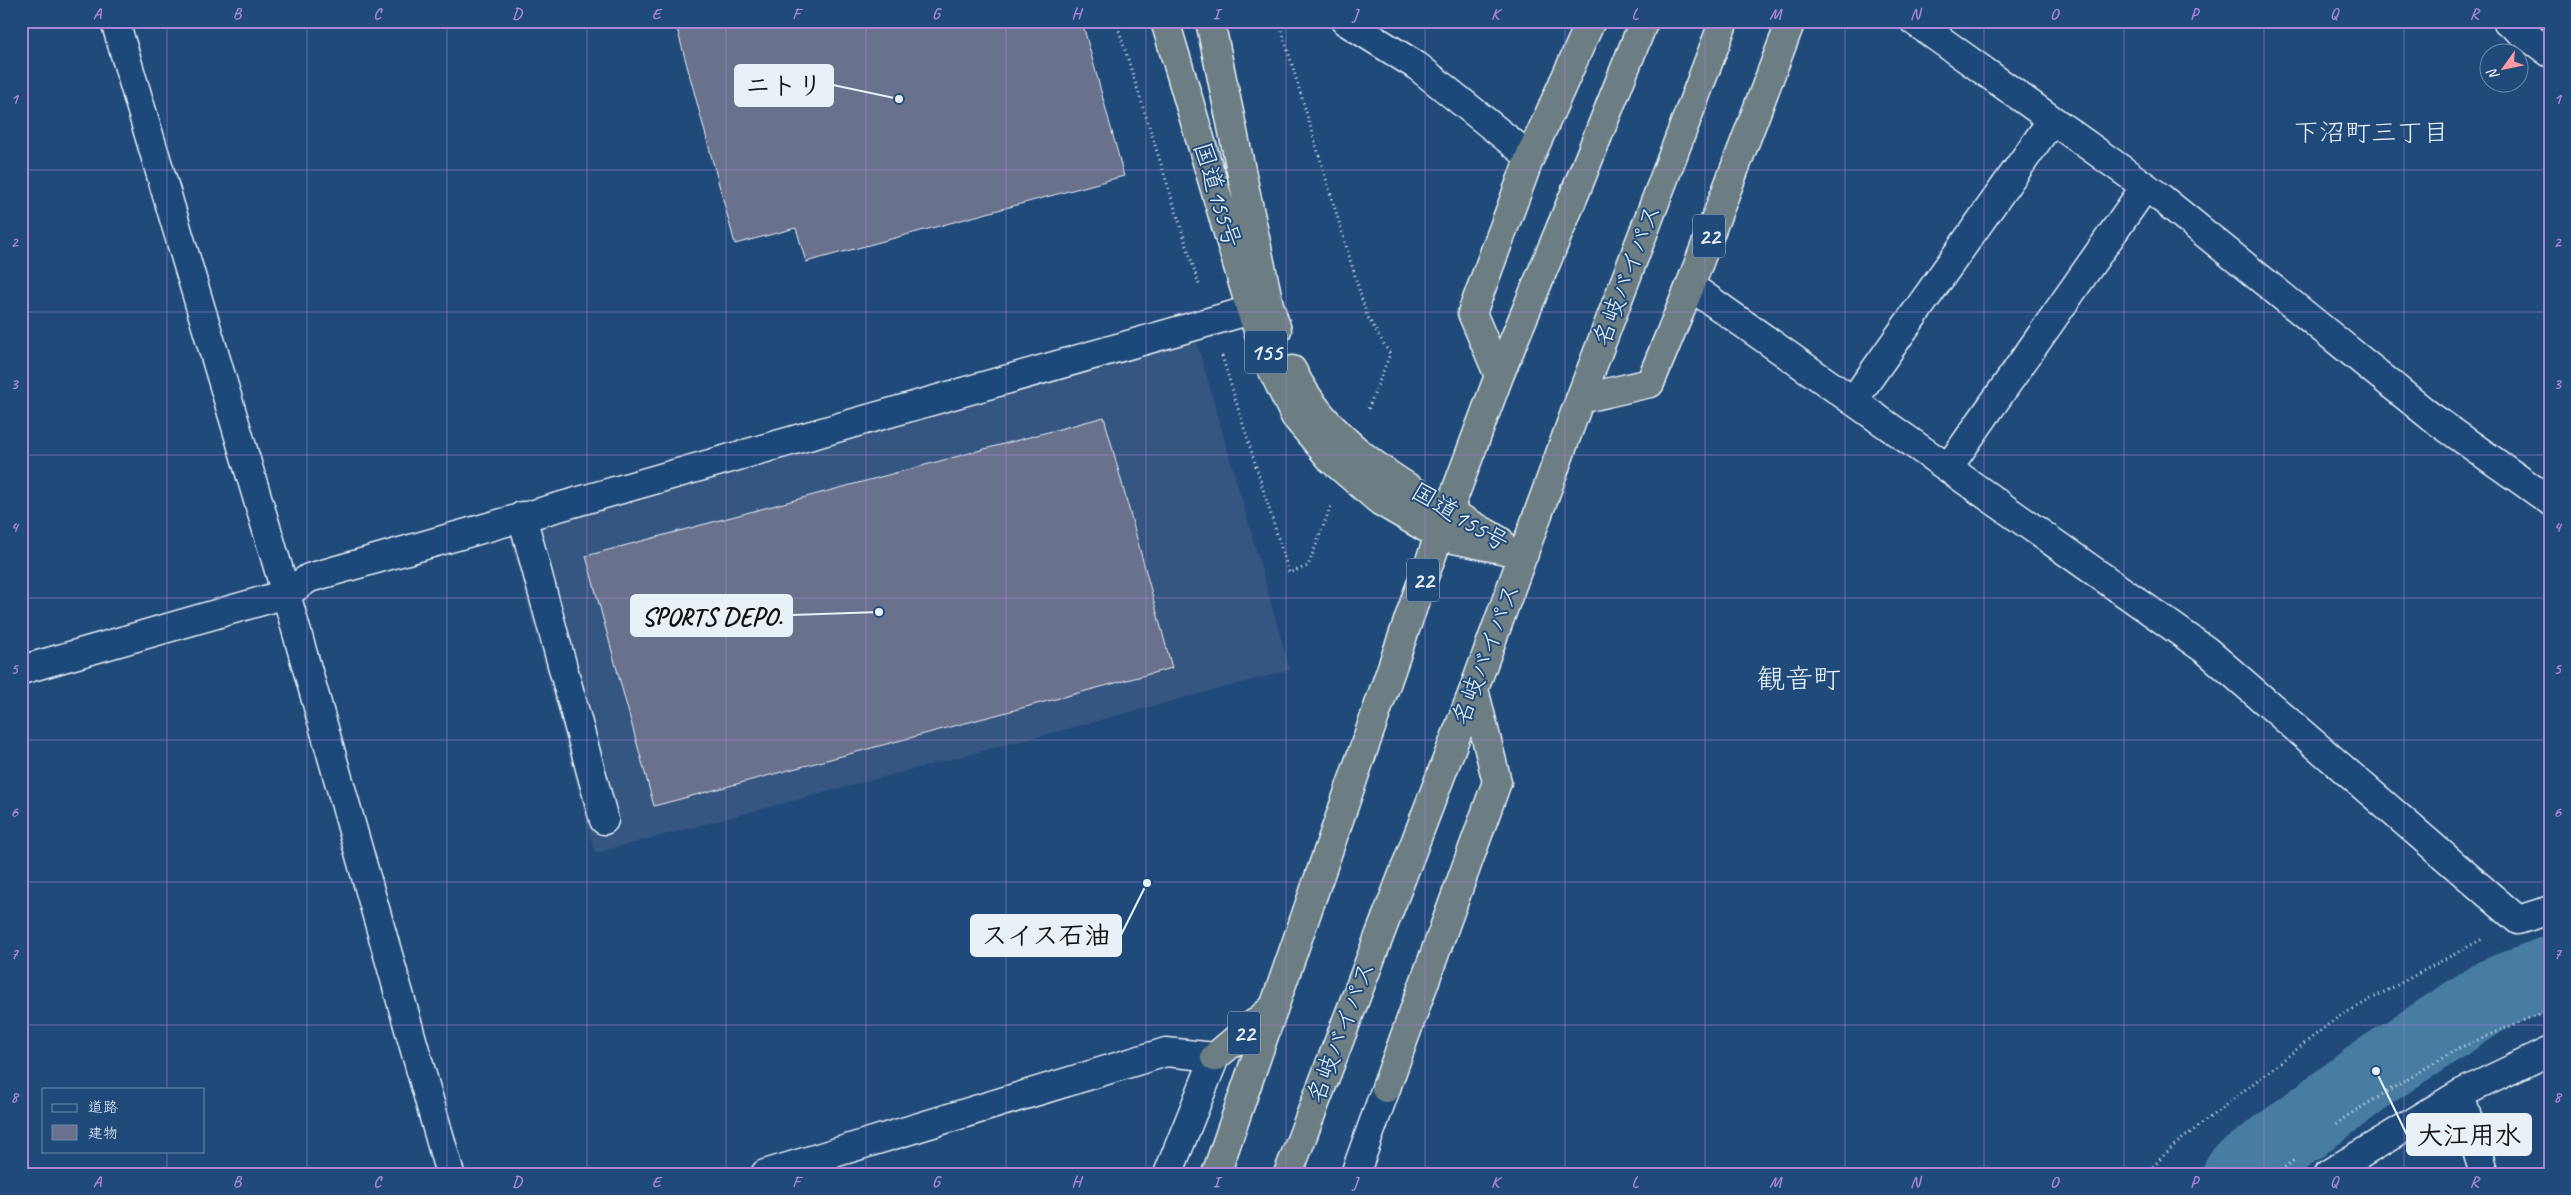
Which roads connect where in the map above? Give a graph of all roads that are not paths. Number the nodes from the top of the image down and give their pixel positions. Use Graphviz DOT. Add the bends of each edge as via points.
graph roads {
  1 [pos="115,21"];
  2 [pos="1164,21"];
  3 [pos="1210,21"];
  4 [pos="1345,21"];
  5 [pos="1591,21"];
  6 [pos="1644,21"];
  7 [pos="1724,21"];
  8 [pos="1791,21"];
  9 [pos="1914,21"];
  10 [pos="2507,21"];
  11 [pos="2550,53"];
  12 [pos="2052,120"];
  13 [pos="1530,157"];
  14 [pos="2145,187"];
  15 [pos="1690,286"];
  16 [pos="1251,310"];
  17 [pos="1499,376"];
  18 [pos="1580,399"];
  19 [pos="1853,401"];
  20 [pos="1349,459"];
  21 [pos="1948,468"];
  22 [pos="2550,501"];
  23 [pos="1449,511"];
  24 [pos="522,516"];
  25 [pos="1440,536"];
  26 [pos="1524,554"];
  27 [pos="286,594"];
  28 [pos="21,670"];
  29 [pos="1474,689"];
  30 [pos="604,820"];
  31 [pos="2550,910"];
  32 [pos="1273,1008"];
  33 [pos="2550,1051"];
  34 [pos="1215,1057"];
  35 [pos="1386,1088"];
  36 [pos="2460,1094"];
  37 [pos="450,1174"];
  38 [pos="765,1174"];
  39 [pos="1168,1174"];
  40 [pos="1216,1174"];
  41 [pos="1288,1174"];
  42 [pos="1355,1174"];
  43 [pos="2328,1174"];
  44 [pos="2484,1174"];
  1 -- 27 [label="street"];
  2 -- 16 [label="highway, 国道155号 / 155"];
  3 -- 20 [label="highway, 国道155号 / 155" via="1267,296 1285,356 1305,396 1339,437"];
  4 -- 13 [label="street" via="1417,66"];
  5 -- 13 [label="highway"];
  6 -- 17 [label="highway, 22"];
  7 -- 18 [label="highway, 名岐バイパス"];
  8 -- 15 [label="highway, 22"];
  9 -- 12 [label="street"];
  10 -- 11 [label="street"];
  12 -- 14 [label="street"];
  12 -- 19 [label="street"];
  13 -- 17 [label="highway" via="1472,313"];
  14 -- 21 [label="street"];
  14 -- 22 [label="street" via="2430,416"];
  15 -- 18 [label="highway, 22" via="1650,383"];
  15 -- 19 [label="street"];
  16 -- 20 [label="highway, 国道155号 / 155" via="1271,367 1295,416 1331,459"];
  16 -- 24 [label="street"];
  17 -- 23 [label="highway, 22"];
  18 -- 26 [label="highway, 名岐バイパス"];
  19 -- 21 [label="street"];
  20 -- 23 [label="highway, 国道155号 / 155" via="1373,464"];
  20 -- 25 [label="highway, 国道155号 / 155" via="1380,501"];
  21 -- 31 [label="street" via="2207,651 2518,920"];
  23 -- 25 [label="highway, 22"];
  23 -- 26 [label="highway, 国道155号 / 155"];
  24 -- 27 [label="street" via="309,578"];
  24 -- 30 [label="street"];
  25 -- 26 [label="highway, 国道155号 / 155"];
  25 -- 32 [label="highway, 22"];
  26 -- 29 [label="highway, 名岐バイパス"];
  27 -- 28 [label="street"];
  27 -- 37 [label="street"];
  29 -- 35 [label="highway" via="1497,782"];
  29 -- 41 [label="highway, 名岐バイパス"];
  32 -- 34 [label="highway, 22"];
  32 -- 40 [label="highway, 22"];
  33 -- 36 [label="street"];
  34 -- 38 [label="street" via="1166,1052"];
  34 -- 39 [label="street"];
  35 -- 42 [label="street"];
  36 -- 43 [label="street"];
  36 -- 44 [label="street"];
}
